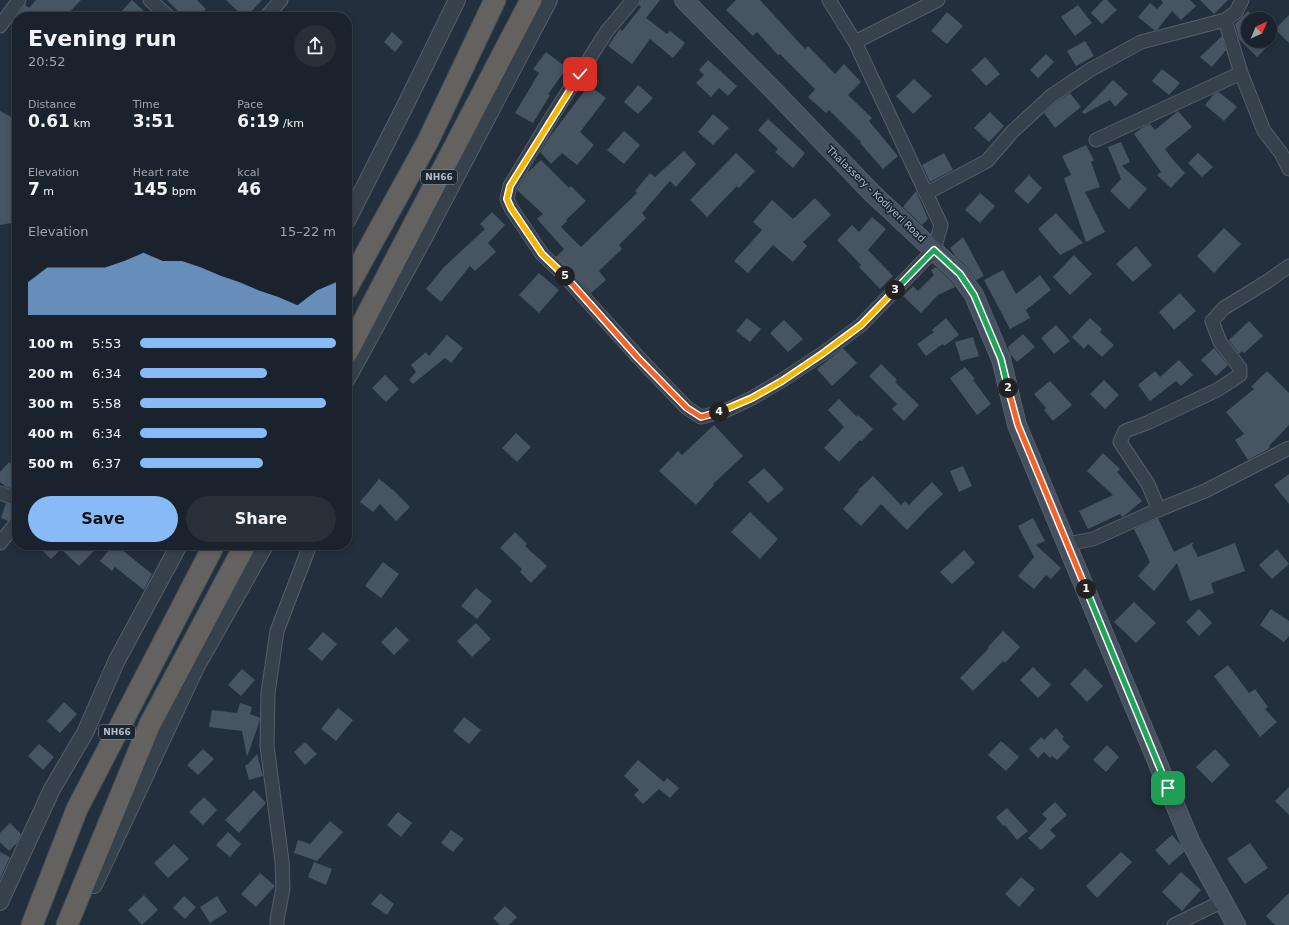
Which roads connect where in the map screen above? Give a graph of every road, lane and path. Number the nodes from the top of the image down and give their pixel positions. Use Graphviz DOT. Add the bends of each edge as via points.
graph roads {
  1 [pos="19,0"];
  2 [pos="150,0"];
  3 [pos="281,0"];
  4 [pos="457,0"];
  5 [pos="495,0"];
  6 [pos="531,0"];
  7 [pos="549,0"];
  8 [pos="633,0"];
  9 [pos="684,0"];
  10 [pos="829,0"];
  11 [pos="938,0"];
  12 [pos="1242,0"];
  13 [pos="163,12"];
  14 [pos="270,12"];
  15 [pos="1225,20"];
  16 [pos="0,26"];
  17 [pos="856,42"];
  18 [pos="1241,73"];
  19 [pos="1096,140"];
  20 [pos="1289,169"];
  21 [pos="927,193"];
  22 [pos="352,211"];
  23 [pos="934,250"];
  24 [pos="1289,266"];
  25 [pos="352,279"];
  26 [pos="352,343"];
  27 [pos="352,370"];
  28 [pos="1289,448"];
  29 [pos="0,493"];
  30 [pos="12,498"];
  31 [pos="1159,510"];
  32 [pos="12,528"];
  33 [pos="0,543"];
  34 [pos="1067,544"];
  35 [pos="176,550"];
  36 [pos="211,550"];
  37 [pos="242,550"];
  38 [pos="262,550"];
  39 [pos="308,550"];
  40 [pos="1223,900"];
  41 [pos="0,902"];
  42 [pos="32,925"];
  43 [pos="66,925"];
  44 [pos="77,925"];
  45 [pos="277,925"];
  46 [pos="1174,925"];
  47 [pos="1236,925"];
  1 -- 16 [label="street"];
  2 -- 13 [label="street"];
  3 -- 14 [label="street"];
  4 -- 22 [label="street"];
  5 -- 25 [label="highway, NH66" via="428,141"];
  6 -- 26 [label="highway, NH66"];
  7 -- 27 [label="street"];
  8 -- 23 [label="street" via="607,31 553,115 510,186 507,199 542,254 687,408 701,417 725,411 782,381 861,325"];
  9 -- 23 [label="main road, Thalassery - Kodiyeri Road" via="873,194"];
  10 -- 17 [label="street"];
  11 -- 17 [label="street"];
  12 -- 15 [label="street" via="1236,12"];
  15 -- 18 [label="street"];
  15 -- 21 [label="street" via="1141,42 1090,70 1050,96 1012,132 987,161"];
  17 -- 21 [label="street"];
  18 -- 19 [label="street"];
  18 -- 20 [label="street" via="1264,131 1281,153"];
  21 -- 23 [label="street" via="941,225"];
  23 -- 34 [label="main road, Thalassery - Kodiyeri Road" via="960,274 974,295 1001,359 1018,425"];
  24 -- 31 [label="street" via="1224,308 1212,321 1220,342 1240,368 1240,375 1217,390 1125,431 1120,442 1148,484"];
  28 -- 31 [label="street" via="1205,491"];
  29 -- 30 [label="street"];
  31 -- 34 [label="street" via="1093,539"];
  32 -- 33 [label="street"];
  34 -- 40 [label="main road, Thalassery - Kodiyeri Road" via="1191,843"];
  35 -- 41 [label="street" via="116,662 85,733 52,790"];
  36 -- 42 [label="highway, NH66" via="77,810"];
  37 -- 43 [label="highway, NH66" via="150,724"];
  38 -- 44 [label="street" via="196,667"];
  39 -- 45 [label="street" via="277,631 268,693 266,746 282,861 282,888"];
  40 -- 46 [label="street"];
  40 -- 47 [label="main road, Thalassery - Kodiyeri Road"];
}
